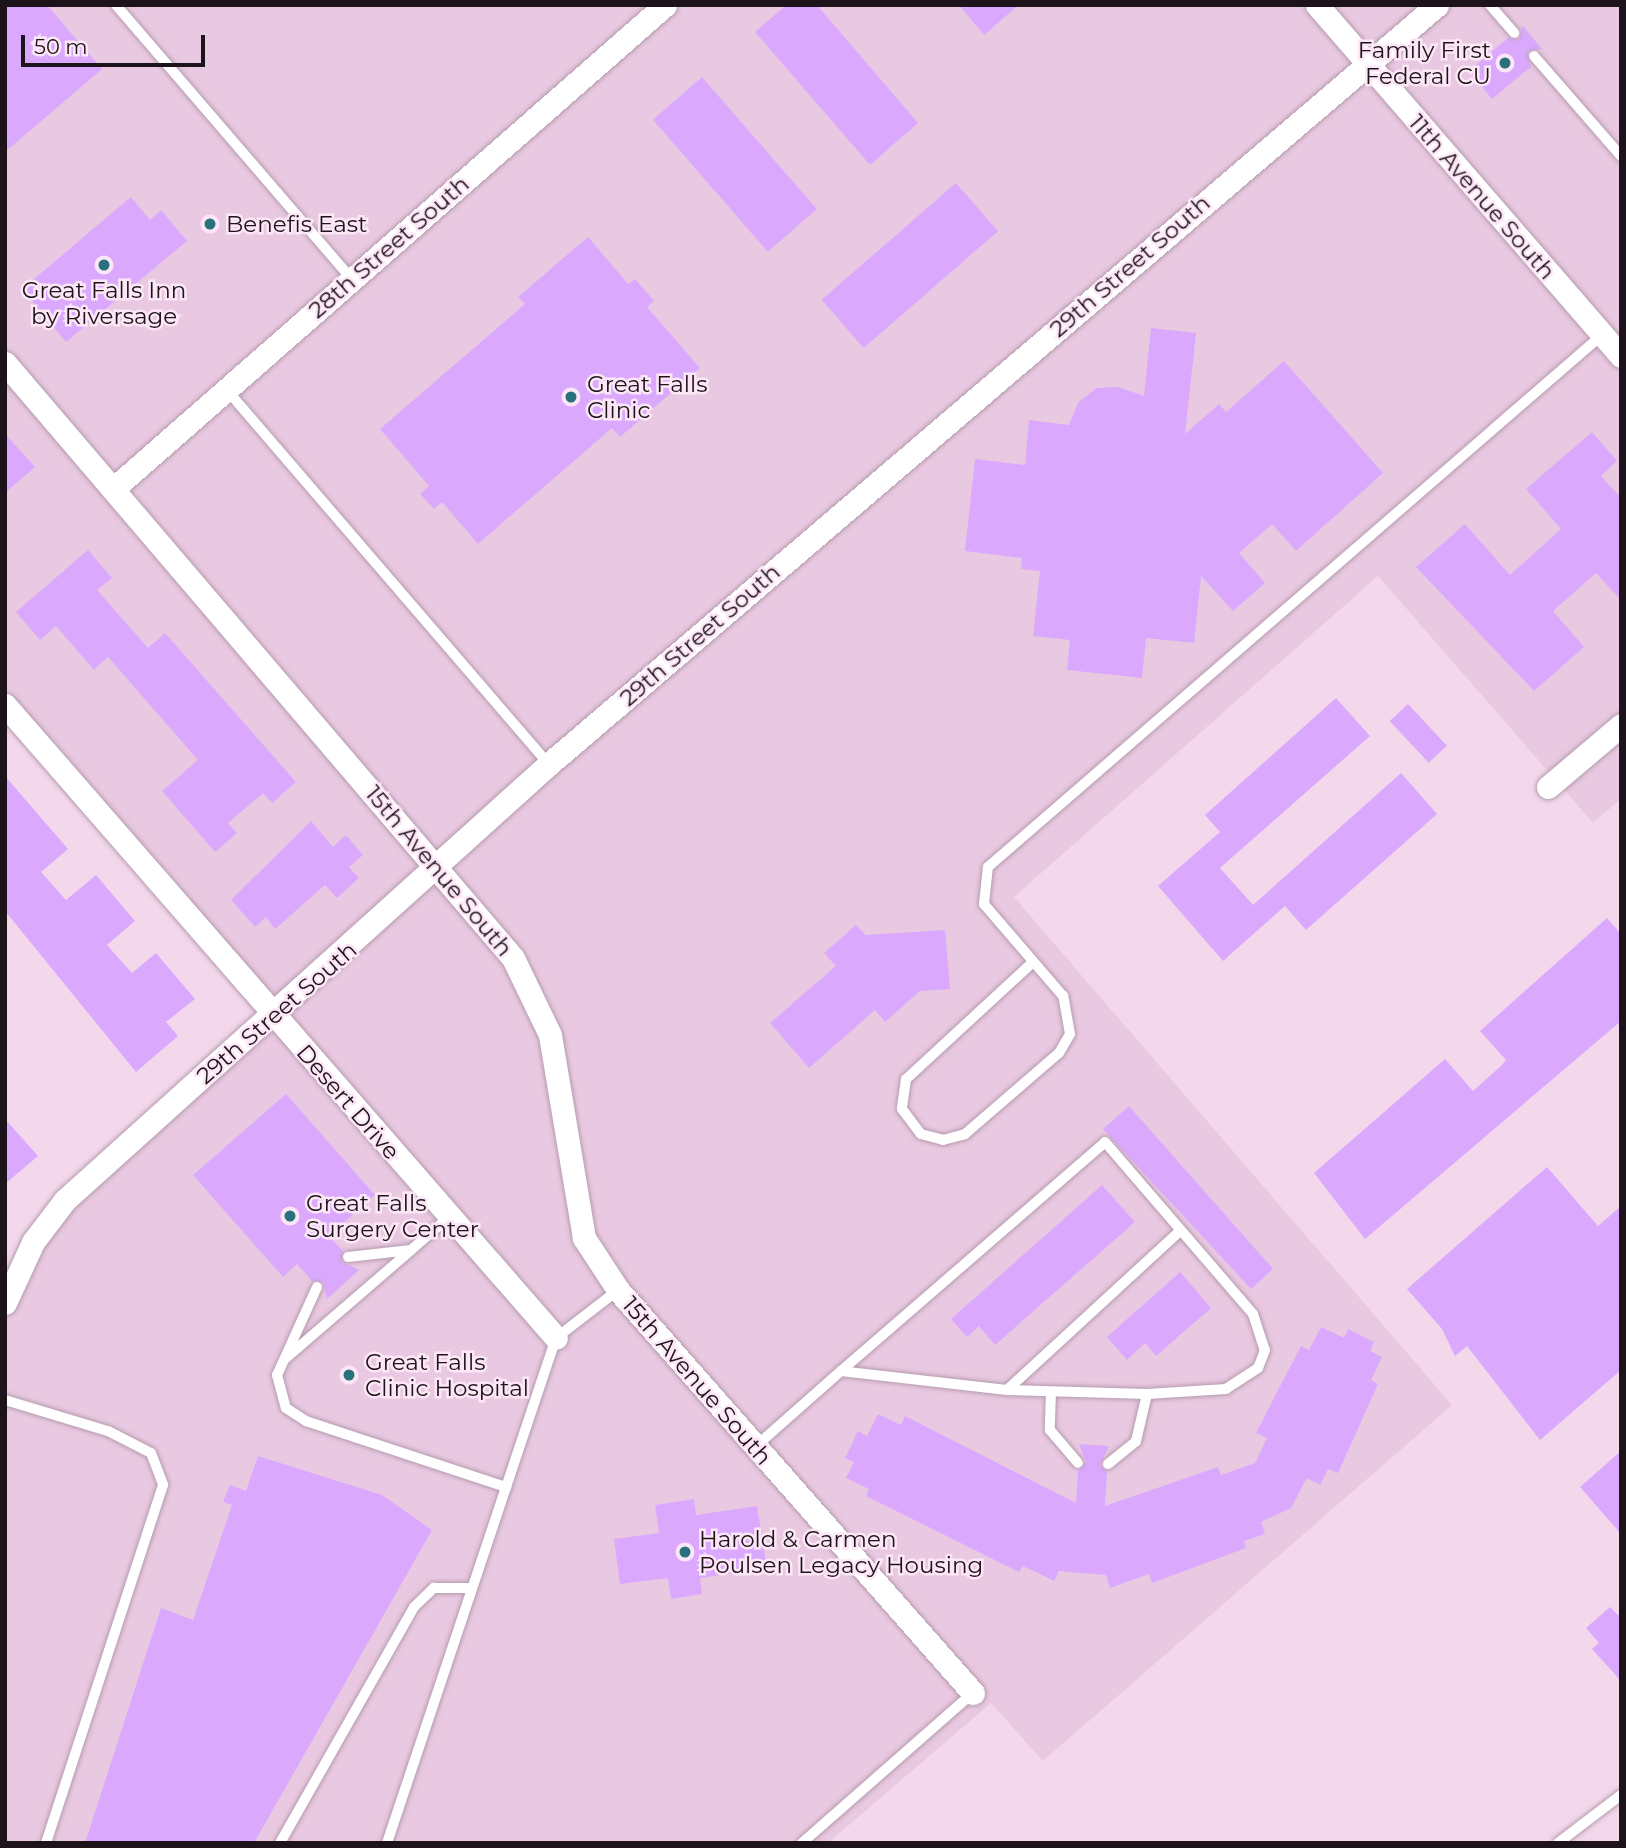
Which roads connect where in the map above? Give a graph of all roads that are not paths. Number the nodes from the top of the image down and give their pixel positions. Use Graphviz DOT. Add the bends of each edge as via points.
graph roads {
  1 [pos="116,5"];
  2 [pos="665,5"];
  3 [pos="1317,5"];
  4 [pos="1437,5"];
  5 [pos="1490,5"];
  6 [pos="1514,33"];
  7 [pos="1534,56"];
  8 [pos="1366,64"];
  9 [pos="1621,156"];
  10 [pos="352,279"];
  11 [pos="1602,335"];
  12 [pos="1621,356"];
  13 [pos="5,363"];
  14 [pos="226,389"];
  15 [pos="113,489"];
  16 [pos="5,705"];
  17 [pos="1621,725"];
  18 [pos="550,764"];
  19 [pos="1548,787"];
  20 [pos="438,869"];
  21 [pos="1033,962"];
  22 [pos="273,1016"];
  23 [pos="450,1217"];
  24 [pos="1181,1230"];
  25 [pos="411,1251"];
  26 [pos="348,1257"];
  27 [pos="317,1287"];
  28 [pos="618,1290"];
  29 [pos="5,1303"];
  30 [pos="556,1338"];
  31 [pos="282,1362"];
  32 [pos="841,1371"];
  33 [pos="1007,1390"];
  34 [pos="1051,1392"];
  35 [pos="1147,1394"];
  36 [pos="5,1400"];
  37 [pos="755,1447"];
  38 [pos="1078,1462"];
  39 [pos="1108,1464"];
  40 [pos="506,1487"];
  41 [pos="472,1588"];
  42 [pos="973,1693"];
  43 [pos="1621,1795"];
  44 [pos="46,1843"];
  45 [pos="281,1843"];
  46 [pos="387,1843"];
  47 [pos="802,1843"];
  48 [pos="1558,1843"];
  1 -- 10 [label="lane"];
  2 -- 10 [label="street, 28th Street South"];
  3 -- 8 [label="street, 11th Avenue South"];
  4 -- 8 [label="street, 29th Street South"];
  5 -- 6 [label="lane"];
  7 -- 9 [label="lane"];
  8 -- 11 [label="street, 11th Avenue South"];
  8 -- 18 [label="street, 29th Street South"];
  10 -- 14 [label="street, 28th Street South"];
  11 -- 12 [label="street, 11th Avenue South"];
  11 -- 21 [label="lane" via="995,859 984,875 984,904"];
  13 -- 15 [label="street, 15th Avenue South"];
  14 -- 15 [label="street, 28th Street South"];
  14 -- 18 [label="lane"];
  15 -- 20 [label="street, 15th Avenue South"];
  16 -- 22 [label="street, Desert Drive"];
  17 -- 19 [label="street"];
  18 -- 20 [label="street, 29th Street South"];
  20 -- 22 [label="street, 29th Street South"];
  20 -- 28 [label="street, 15th Avenue South" via="513,958 550,1035 584,1238"];
  21 -- 21 [label="lane" via="1068,1004 1065,1044 965,1134 943,1140 921,1134 902,1109 906,1079"];
  22 -- 23 [label="street, Desert Drive"];
  22 -- 29 [label="street, 29th Street South" via="65,1200 33,1242"];
  23 -- 25 [label="lane"];
  23 -- 30 [label="street, Desert Drive"];
  24 -- 32 [label="lane" via="1105,1143"];
  24 -- 33 [label="lane"];
  24 -- 35 [label="lane" via="1253,1314 1265,1350 1258,1368 1226,1389"];
  25 -- 26 [label="lane"];
  25 -- 31 [label="lane"];
  27 -- 31 [label="lane"];
  28 -- 30 [label="lane"];
  28 -- 37 [label="street, 15th Avenue South"];
  30 -- 40 [label="lane"];
  31 -- 40 [label="lane" via="277,1387 295,1416"];
  32 -- 33 [label="lane"];
  32 -- 37 [label="lane"];
  33 -- 34 [label="lane"];
  34 -- 35 [label="lane"];
  34 -- 38 [label="lane" via="1049,1430"];
  35 -- 39 [label="lane" via="1136,1441"];
  36 -- 44 [label="lane" via="108,1431 151,1453 163,1485"];
  37 -- 42 [label="street, 15th Avenue South"];
  40 -- 41 [label="lane"];
  41 -- 45 [label="lane" via="434,1588 414,1607"];
  41 -- 46 [label="lane"];
  42 -- 47 [label="lane"];
  43 -- 48 [label="lane"];
}
